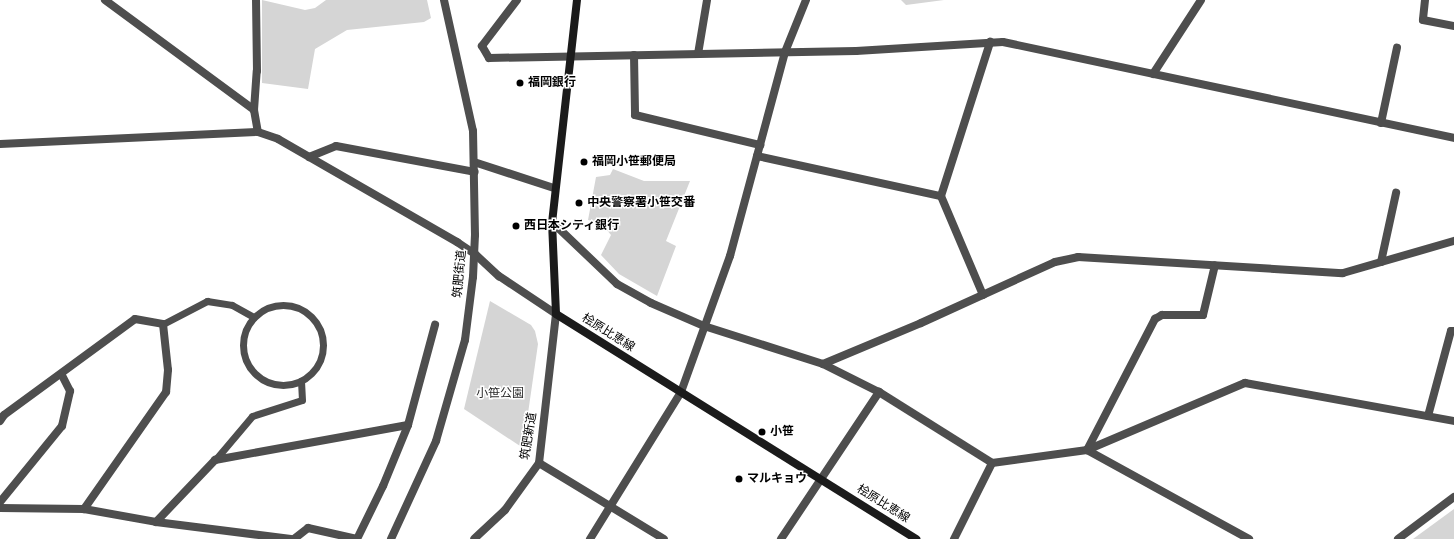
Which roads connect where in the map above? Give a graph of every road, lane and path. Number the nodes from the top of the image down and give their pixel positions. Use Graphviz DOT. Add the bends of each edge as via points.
graph roads {
  1 [pos="105,0"];
  2 [pos="256,0"];
  3 [pos="444,0"];
  4 [pos="517,0"];
  5 [pos="577,0"];
  6 [pos="707,0"];
  7 [pos="806,0"];
  8 [pos="1201,0"];
  9 [pos="1425,0"];
  10 [pos="1454,26"];
  11 [pos="990,42"];
  12 [pos="1398,48"];
  13 [pos="785,52"];
  14 [pos="698,54"];
  15 [pos="634,55"];
  16 [pos="570,57"];
  17 [pos="1153,74"];
  18 [pos="254,110"];
  19 [pos="1381,123"];
  20 [pos="258,132"];
  21 [pos="1454,138"];
  22 [pos="0,144"];
  23 [pos="760,144"];
  24 [pos="757,156"];
  25 [pos="309,157"];
  26 [pos="474,162"];
  27 [pos="475,172"];
  28 [pos="554,188"];
  29 [pos="1396,194"];
  30 [pos="941,196"];
  31 [pos="552,222"];
  32 [pos="1454,241"];
  33 [pos="475,254"];
  34 [pos="1381,262"];
  35 [pos="1215,265"];
  36 [pos="983,295"];
  37 [pos="556,314"];
  38 [pos="254,317"];
  39 [pos="163,324"];
  40 [pos="435,325"];
  41 [pos="704,326"];
  42 [pos="1454,330"];
  43 [pos="823,364"];
  44 [pos="62,375"];
  45 [pos="301,381"];
  46 [pos="681,392"];
  47 [pos="880,392"];
  48 [pos="1428,416"];
  49 [pos="1,417"];
  50 [pos="1454,421"];
  51 [pos="408,425"];
  52 [pos="1087,450"];
  53 [pos="215,460"];
  54 [pos="539,463"];
  55 [pos="992,463"];
  56 [pos="820,479"];
  57 [pos="1454,497"];
  58 [pos="0,502"];
  59 [pos="609,507"];
  60 [pos="0,508"];
  61 [pos="84,509"];
  62 [pos="156,522"];
  63 [pos="358,538"];
  64 [pos="291,539"];
  65 [pos="294,539"];
  66 [pos="391,539"];
  67 [pos="474,539"];
  68 [pos="590,539"];
  69 [pos="664,539"];
  70 [pos="781,539"];
  71 [pos="916,539"];
  72 [pos="954,539"];
  73 [pos="1249,539"];
  74 [pos="1398,539"];
  1 -- 18 [label="street"];
  2 -- 18 [label="street" via="257,71"];
  3 -- 26 [label="street, 筑肥街道" via="473,131"];
  4 -- 16 [label="street" via="482,46 489,58"];
  5 -- 16 [label="main road"];
  6 -- 14 [label="street"];
  7 -- 13 [label="street"];
  8 -- 17 [label="street"];
  9 -- 10 [label="street" via="1423,20"];
  11 -- 13 [label="street" via="856,51"];
  11 -- 17 [label="street" via="1004,42"];
  11 -- 30 [label="street"];
  12 -- 19 [label="street"];
  13 -- 14 [label="street"];
  13 -- 23 [label="street"];
  14 -- 15 [label="street"];
  15 -- 16 [label="street"];
  15 -- 23 [label="street" via="635,115"];
  16 -- 28 [label="main road"];
  17 -- 19 [label="street"];
  18 -- 20 [label="street"];
  19 -- 21 [label="street"];
  20 -- 22 [label="street"];
  20 -- 25 [label="street" via="278,139"];
  23 -- 24 [label="street"];
  24 -- 30 [label="street"];
  24 -- 41 [label="street" via="730,256"];
  25 -- 27 [label="street" via="336,146"];
  25 -- 33 [label="street"];
  26 -- 27 [label="street, 筑肥街道"];
  26 -- 28 [label="street"];
  27 -- 33 [label="street, 筑肥街道"];
  28 -- 31 [label="main road"];
  29 -- 34 [label="street"];
  30 -- 36 [label="street"];
  31 -- 37 [label="main road"];
  31 -- 41 [label="street" via="617,284 651,304"];
  32 -- 34 [label="street"];
  33 -- 37 [label="street" via="499,276"];
  33 -- 66 [label="street, 筑肥街道" via="464,340 452,391 436,441"];
  34 -- 35 [label="street" via="1343,273"];
  35 -- 36 [label="street" via="1078,257 1055,262"];
  35 -- 52 [label="street" via="1203,315 1162,315 1155,320"];
  36 -- 43 [label="street"];
  37 -- 46 [label="main road, 桧原比恵線"];
  37 -- 54 [label="street, 筑肥新道"];
  38 -- 39 [label="lane" via="232,305 207,301"];
  38 -- 45 [label="lane" via="248,325 243,347 250,368 259,377 278,385"];
  38 -- 45 [label="lane" via="270,306 282,304 310,314 316,320 322,333 324,348 318,365"];
  39 -- 44 [label="street" via="135,319"];
  39 -- 61 [label="street" via="168,370 166,392"];
  40 -- 51 [label="street"];
  41 -- 43 [label="street"];
  41 -- 46 [label="street"];
  42 -- 48 [label="street" via="1451,331"];
  43 -- 47 [label="street"];
  44 -- 49 [label="street"];
  44 -- 58 [label="street" via="70,391 62,426"];
  45 -- 53 [label="lane" via="302,400 252,416"];
  46 -- 56 [label="main road, 桧原比恵線"];
  46 -- 59 [label="street"];
  47 -- 55 [label="street"];
  47 -- 56 [label="street"];
  48 -- 50 [label="street"];
  48 -- 52 [label="street" via="1245,384"];
  51 -- 53 [label="street"];
  51 -- 63 [label="street"];
  52 -- 55 [label="street"];
  52 -- 73 [label="street"];
  53 -- 62 [label="street"];
  54 -- 59 [label="street"];
  54 -- 67 [label="street, 筑肥新道" via="505,510"];
  55 -- 72 [label="street"];
  56 -- 70 [label="street"];
  56 -- 71 [label="main road, 桧原比恵線"];
  57 -- 74 [label="street"];
  59 -- 68 [label="street"];
  59 -- 69 [label="street"];
  60 -- 61 [label="street"];
  61 -- 62 [label="street"];
  62 -- 64 [label="street"];
  63 -- 65 [label="street" via="308,528"];
}
